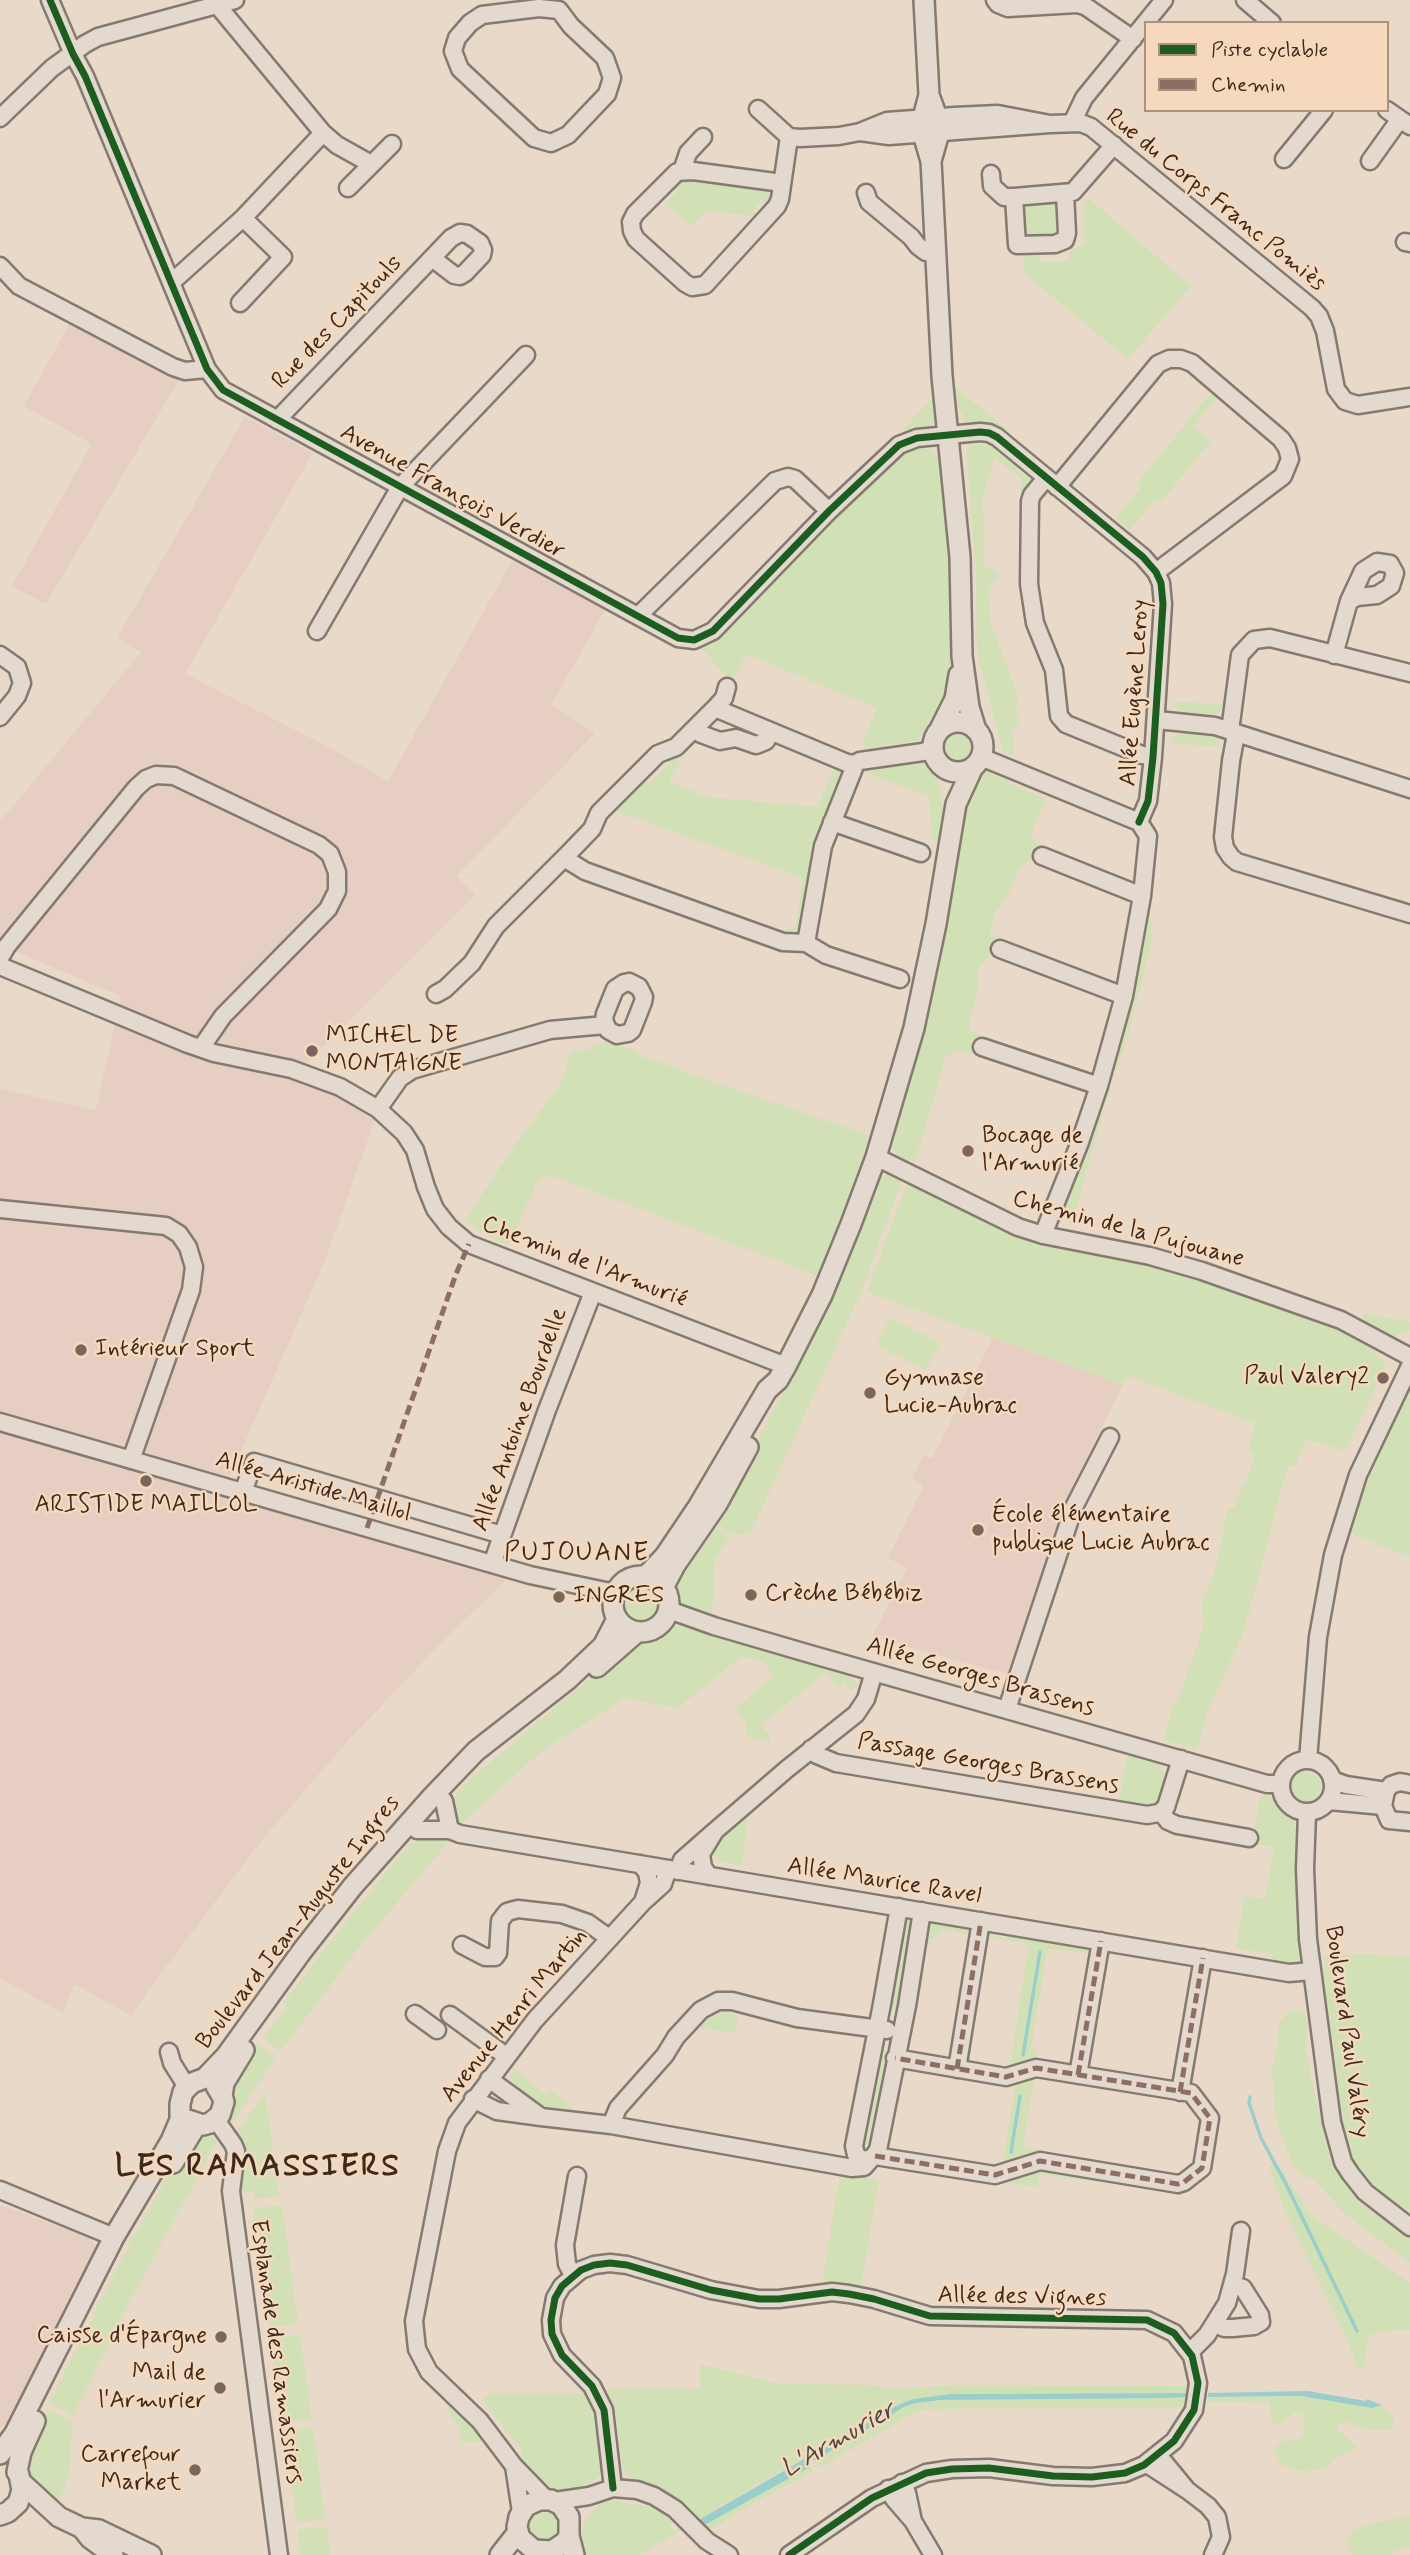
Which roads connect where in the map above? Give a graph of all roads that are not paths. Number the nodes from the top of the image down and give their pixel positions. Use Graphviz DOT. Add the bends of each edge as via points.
graph roads {
  1 [pos="50,0"];
  2 [pos="235,0"];
  3 [pos="924,0"];
  4 [pos="995,0"];
  5 [pos="1164,0"];
  6 [pos="1245,0"];
  7 [pos="215,2"];
  8 [pos="564,5"];
  9 [pos="1147,21"];
  10 [pos="1270,21"];
  11 [pos="1144,25"];
  12 [pos="1133,39"];
  13 [pos="73,54"];
  14 [pos="758,109"];
  15 [pos="1322,112"];
  16 [pos="0,118"];
  17 [pos="1399,119"];
  18 [pos="1072,123"];
  19 [pos="931,126"];
  20 [pos="323,133"];
  21 [pos="704,137"];
  22 [pos="789,137"];
  23 [pos="392,144"];
  24 [pos="1114,145"];
  25 [pos="1284,159"];
  26 [pos="1370,161"];
  27 [pos="372,164"];
  28 [pos="682,170"];
  29 [pos="991,174"];
  30 [pos="782,183"];
  31 [pos="348,188"];
  32 [pos="866,192"];
  33 [pos="1065,193"];
  34 [pos="1014,197"];
  35 [pos="243,218"];
  36 [pos="931,251"];
  37 [pos="432,258"];
  38 [pos="0,266"];
  39 [pos="172,282"];
  40 [pos="240,303"];
  41 [pos="526,355"];
  42 [pos="207,369"];
  43 [pos="1410,397"];
  44 [pos="277,419"];
  45 [pos="948,435"];
  46 [pos="1052,482"];
  47 [pos="400,487"];
  48 [pos="829,511"];
  49 [pos="1156,572"];
  50 [pos="1349,601"];
  51 [pos="638,617"];
  52 [pos="317,631"];
  53 [pos="0,655"];
  54 [pos="1334,655"];
  55 [pos="962,656"];
  56 [pos="1410,673"];
  57 [pos="727,687"];
  58 [pos="715,708"];
  59 [pos="0,717"];
  60 [pos="1157,720"];
  61 [pos="695,727"];
  62 [pos="940,729"];
  63 [pos="976,730"];
  64 [pos="771,732"];
  65 [pos="1233,733"];
  66 [pos="936,756"];
  67 [pos="1153,757"];
  68 [pos="977,762"];
  69 [pos="854,764"];
  70 [pos="1410,789"];
  71 [pos="832,822"];
  72 [pos="1139,822"];
  73 [pos="950,830"];
  74 [pos="921,853"];
  75 [pos="1042,856"];
  76 [pos="564,858"];
  77 [pos="1142,897"];
  78 [pos="1410,914"];
  79 [pos="806,943"];
  80 [pos="1000,949"];
  81 [pos="0,958"];
  82 [pos="0,966"];
  83 [pos="900,979"];
  84 [pos="436,994"];
  85 [pos="1124,996"];
  86 [pos="605,1025"];
  87 [pos="982,1047"];
  88 [pos="201,1048"];
  89 [pos="1099,1086"];
  90 [pos="378,1109"];
  91 [pos="876,1157"];
  92 [pos="0,1209"];
  93 [pos="1043,1235"];
  94 [pos="593,1292"];
  95 [pos="1410,1357"];
  96 [pos="1410,1366"];
  97 [pos="782,1373"];
  98 [pos="0,1422"];
  99 [pos="1110,1437"];
  100 [pos="131,1460"];
  101 [pos="243,1492"];
  102 [pos="502,1535"];
  103 [pos="492,1564"];
  104 [pos="646,1576"];
  105 [pos="664,1587"];
  106 [pos="615,1593"];
  107 [pos="669,1610"];
  108 [pos="617,1619"];
  109 [pos="637,1632"];
  110 [pos="874,1672"];
  111 [pos="1007,1709"];
  112 [pos="811,1749"];
  113 [pos="1181,1759"];
  114 [pos="1308,1760"];
  115 [pos="1332,1780"];
  116 [pos="1280,1784"];
  117 [pos="1410,1784"];
  118 [pos="1385,1799"];
  119 [pos="444,1801"];
  120 [pos="1329,1801"];
  121 [pos="1161,1812"];
  122 [pos="1307,1813"];
  123 [pos="1410,1822"];
  124 [pos="417,1830"];
  125 [pos="450,1830"];
  126 [pos="715,1831"];
  127 [pos="1249,1838"];
  128 [pos="640,1864"];
  129 [pos="673,1870"];
  130 [pos="709,1876"];
  131 [pos="643,1902"];
  132 [pos="899,1907"];
  133 [pos="922,1911"];
  134 [pos="981,1921"];
  135 [pos="609,1938"];
  136 [pos="1101,1941"];
  137 [pos="462,1945"];
  138 [pos="1203,1958"];
  139 [pos="1311,1971"];
  140 [pos="415,2014"];
  141 [pos="450,2015"];
  142 [pos="877,2029"];
  143 [pos="437,2030"];
  144 [pos="900,2033"];
  145 [pos="169,2053"];
  146 [pos="506,2056"];
  147 [pos="895,2058"];
  148 [pos="957,2069"];
  149 [pos="1078,2075"];
  150 [pos="489,2078"];
  151 [pos="193,2084"];
  152 [pos="1180,2092"];
  153 [pos="222,2096"];
  154 [pos="473,2099"];
  155 [pos="181,2110"];
  156 [pos="541,2117"];
  157 [pos="206,2122"];
  158 [pos="611,2125"];
  159 [pos="874,2157"];
  160 [pos="577,2176"];
  161 [pos="0,2190"];
  162 [pos="1410,2227"];
  163 [pos="1241,2231"];
  164 [pos="114,2236"];
  165 [pos="573,2276"];
  166 [pos="1233,2285"];
  167 [pos="1215,2324"];
  168 [pos="1190,2352"];
  169 [pos="0,2454"];
  170 [pos="1153,2460"];
  171 [pos="0,2461"];
  172 [pos="514,2466"];
  173 [pos="20,2478"];
  174 [pos="895,2486"];
  175 [pos="613,2488"];
  176 [pos="589,2497"];
  177 [pos="551,2500"];
  178 [pos="2,2514"];
  179 [pos="59,2516"];
  180 [pos="519,2522"];
  181 [pos="82,2528"];
  182 [pos="571,2538"];
  183 [pos="537,2553"];
  184 [pos="1218,2553"];
  185 [pos="113,2555"];
  186 [pos="151,2555"];
  187 [pos="279,2555"];
  188 [pos="500,2555"];
  189 [pos="729,2555"];
  190 [pos="789,2555"];
  191 [pos="933,2555"];
  1 -- 13 [label="street, Avenue François Verdier"];
  2 -- 7 [label="street"];
  3 -- 19 [label="main road"];
  4 -- 12 [label="street" via="1009,8 1085,6"];
  5 -- 9 [label="street"];
  6 -- 10 [label="street"];
  7 -- 13 [label="street" via="98,37"];
  7 -- 20 [label="street"];
  8 -- 8 [label="street" via="571,26 605,58 612,78 607,94 568,135 546,142 534,138 460,69 453,45 482,15"];
  11 -- 12 [label="street"];
  12 -- 18 [label="street" via="1084,98"];
  13 -- 16 [label="street"];
  13 -- 39 [label="street, Avenue François Verdier"];
  14 -- 22 [label="street"];
  15 -- 25 [label="street"];
  17 -- 26 [label="street"];
  18 -- 19 [label="street, Rue du Corps Franc Pomiès"];
  18 -- 24 [label="street, Rue du Corps Franc Pomiès" via="1091,127"];
  19 -- 22 [label="street, Rue du Corps Franc Pomiès" via="887,121 839,136"];
  19 -- 36 [label="main road"];
  20 -- 27 [label="street"];
  20 -- 35 [label="street"];
  21 -- 28 [label="street" via="688,153"];
  22 -- 30 [label="street"];
  23 -- 27 [label="street"];
  24 -- 33 [label="street" via="1078,188"];
  24 -- 43 [label="street, Rue du Corps Franc Pomiès" via="1316,312 1327,337 1336,389 1345,401 1358,405"];
  27 -- 31 [label="street"];
  28 -- 30 [label="street"];
  28 -- 30 [label="street" via="635,214 631,227 636,239 692,287 708,283 777,206"];
  29 -- 34 [label="street" via="992,186 1004,197"];
  32 -- 36 [label="street" via="869,202"];
  33 -- 34 [label="street"];
  33 -- 34 [label="street" via="1066,237 1055,244 1017,245"];
  35 -- 39 [label="street"];
  35 -- 40 [label="street" via="283,257"];
  36 -- 45 [label="main road"];
  37 -- 44 [label="street, Rue des Capitouls"];
  38 -- 42 [label="street" via="19,286 173,367"];
  39 -- 42 [label="street, Avenue François Verdier"];
  41 -- 47 [label="street"];
  42 -- 44 [label="street, Avenue François Verdier" via="223,390"];
  44 -- 47 [label="street, Avenue François Verdier"];
  45 -- 46 [label="street, Allée Eugène Leroy" via="989,433"];
  45 -- 48 [label="street, Avenue François Verdier" via="899,445"];
  45 -- 55 [label="main road" via="960,558"];
  46 -- 49 [label="street, Allée Eugène Leroy"];
  46 -- 49 [label="street" via="1158,364 1169,359 1192,363 1282,439 1290,459 1280,479"];
  46 -- 67 [label="street" via="1030,501 1029,592 1035,623 1054,670 1059,716 1066,724"];
  47 -- 51 [label="street, Avenue François Verdier"];
  47 -- 52 [label="street"];
  48 -- 51 [label="street, Avenue François Verdier" via="709,634 681,639"];
  48 -- 51 [label="street" via="795,480 775,481"];
  49 -- 60 [label="street, Allée Eugène Leroy" via="1163,604"];
  50 -- 54 [label="street"];
  53 -- 59 [label="street" via="17,667 22,683"];
  54 -- 56 [label="street"];
  54 -- 65 [label="street" via="1270,638 1250,643 1238,660"];
  55 -- 62 [label="main road" via="955,699"];
  55 -- 63 [label="main road"];
  57 -- 58 [label="street"];
  58 -- 61 [label="street"];
  58 -- 64 [label="street"];
  60 -- 65 [label="street" via="1207,725"];
  60 -- 67 [label="street, Allée Eugène Leroy"];
  61 -- 64 [label="street" via="720,741 733,737 756,745 765,742"];
  61 -- 76 [label="street" via="676,747 658,754 599,813 593,830"];
  62 -- 63 [label="main road" via="959,722"];
  62 -- 66 [label="main road" via="934,738"];
  63 -- 68 [label="main road" via="982,743"];
  64 -- 69 [label="street"];
  65 -- 70 [label="street"];
  65 -- 78 [label="street" via="1223,837 1230,856 1237,862"];
  66 -- 68 [label="main road" via="956,772"];
  66 -- 69 [label="street" via="923,752"];
  66 -- 73 [label="main road"];
  67 -- 72 [label="street, Allée Eugène Leroy" via="1148,802"];
  68 -- 72 [label="street"];
  68 -- 73 [label="main road" via="956,804"];
  69 -- 71 [label="street"];
  71 -- 74 [label="street"];
  71 -- 79 [label="street" via="821,856"];
  72 -- 77 [label="street" via="1148,839"];
  73 -- 91 [label="main road" via="914,1028"];
  75 -- 77 [label="street"];
  76 -- 79 [label="street" via="585,871 783,942"];
  76 -- 84 [label="street" via="496,926 472,963"];
  77 -- 85 [label="street"];
  79 -- 83 [label="street" via="826,955"];
  80 -- 85 [label="street"];
  81 -- 88 [label="street" via="136,788 156,775 174,776 319,845 330,854 337,872 337,891 328,909 223,1016"];
  82 -- 88 [label="street, Chemin de l'Armurié"];
  85 -- 89 [label="street"];
  86 -- 90 [label="street" via="550,1030 412,1070 395,1084"];
  87 -- 89 [label="street"];
  88 -- 90 [label="street, Chemin de l'Armurié" via="309,1074"];
  89 -- 93 [label="street"];
  90 -- 94 [label="street, Chemin de l'Armurié" via="409,1140 435,1209 462,1239 482,1251"];
  91 -- 93 [label="street, Chemin de la Pujouane" via="994,1217"];
  91 -- 97 [label="main road" via="822,1295"];
  92 -- 100 [label="street" via="166,1226 188,1247 194,1267 191,1290"];
  93 -- 95 [label="street, Chemin de la Pujouane" via="1202,1271 1340,1320"];
  94 -- 97 [label="street, Chemin de l'Armurié"];
  94 -- 102 [label="street, Allée Antoine Bourdelle"];
  96 -- 114 [label="street" via="1362,1465 1333,1555 1318,1637"];
  97 -- 104 [label="main road" via="665,1556"];
  97 -- 105 [label="main road" via="777,1395 717,1504"];
  98 -- 100 [label="street, Allée Aristide Maillol"];
  99 -- 111 [label="street" via="1074,1507"];
  100 -- 101 [label="street, Allée Aristide Maillol"];
  101 -- 102 [label="street" via="254,1462"];
  101 -- 103 [label="street, Allée Aristide Maillol"];
  102 -- 103 [label="street, Allée Antoine Bourdelle"];
  103 -- 106 [label="street, Allée Aristide Maillol"];
  104 -- 105 [label="main road"];
  104 -- 106 [label="main road" via="627,1579"];
  105 -- 107 [label="main road"];
  106 -- 108 [label="main road"];
  107 -- 109 [label="main road" via="661,1625"];
  107 -- 110 [label="street, Allée Georges Brassens"];
  108 -- 109 [label="main road"];
  108 -- 151 [label="main road, Boulevard Jean-Auguste Ingres" via="603,1646 476,1751 424,1805 336,1908 226,2056 211,2074"];
  109 -- 119 [label="main road, Boulevard Jean-Auguste Ingres" via="488,1756"];
  110 -- 111 [label="street, Allée Georges Brassens"];
  110 -- 112 [label="street, Avenue Henri Martin" via="863,1705"];
  111 -- 113 [label="street, Allée Georges Brassens"];
  112 -- 121 [label="street, Passage Georges Brassens" via="836,1763 1142,1814"];
  112 -- 126 [label="street, Avenue Henri Martin"];
  113 -- 116 [label="street, Allée Georges Brassens"];
  113 -- 121 [label="street"];
  114 -- 115 [label="street" via="1324,1766"];
  114 -- 116 [label="street" via="1290,1766"];
  115 -- 118 [label="street"];
  115 -- 120 [label="street"];
  116 -- 122 [label="street" via="1287,1804"];
  117 -- 118 [label="street" via="1395,1783"];
  118 -- 120 [label="street"];
  118 -- 123 [label="street" via="1389,1820"];
  119 -- 124 [label="main road, Boulevard Jean-Auguste Ingres"];
  119 -- 125 [label="street"];
  120 -- 122 [label="street"];
  121 -- 127 [label="street, Passage Georges Brassens" via="1172,1824"];
  122 -- 139 [label="street, Boulevard Paul Valéry"];
  124 -- 125 [label="street, Allée Maurice Ravel"];
  124 -- 153 [label="main road, Boulevard Jean-Auguste Ingres" via="263,2022 224,2083"];
  125 -- 128 [label="street, Allée Maurice Ravel"];
  126 -- 129 [label="street, Avenue Henri Martin"];
  126 -- 130 [label="street, Avenue Henri Martin" via="701,1854"];
  128 -- 129 [label="street, Allée Maurice Ravel"];
  128 -- 131 [label="street" via="649,1883"];
  129 -- 130 [label="street, Allée Maurice Ravel"];
  129 -- 131 [label="street, Avenue Henri Martin"];
  130 -- 132 [label="street, Allée Maurice Ravel"];
  131 -- 135 [label="street, Avenue Henri Martin"];
  132 -- 133 [label="street, Allée Maurice Ravel"];
  132 -- 142 [label="street"];
  133 -- 134 [label="street, Allée Maurice Ravel"];
  133 -- 144 [label="street"];
  134 -- 136 [label="street, Allée Maurice Ravel"];
  134 -- 148 [label="street"];
  135 -- 137 [label="street" via="588,1923 562,1914 518,1909 507,1912 500,1921 495,1957"];
  135 -- 146 [label="street, Avenue Henri Martin"];
  136 -- 138 [label="street, Allée Maurice Ravel"];
  136 -- 149 [label="street"];
  138 -- 139 [label="street, Allée Maurice Ravel" via="1289,1973"];
  138 -- 152 [label="street"];
  139 -- 162 [label="street, Boulevard Paul Valéry" via="1332,2122 1343,2162 1365,2192"];
  140 -- 143 [label="street"];
  141 -- 146 [label="street"];
  142 -- 144 [label="street"];
  142 -- 158 [label="street" via="797,2018 732,2001 715,2003 701,2010 676,2037 618,2108"];
  142 -- 159 [label="street" via="854,2146 859,2158"];
  144 -- 147 [label="street"];
  145 -- 151 [label="street" via="172,2063"];
  146 -- 150 [label="street, Avenue Henri Martin"];
  147 -- 148 [label="street"];
  147 -- 159 [label="street"];
  148 -- 149 [label="street" via="1009,2077 1036,2068"];
  149 -- 152 [label="street"];
  150 -- 154 [label="street, Avenue Henri Martin"];
  150 -- 156 [label="street"];
  151 -- 153 [label="main road" via="215,2086"];
  151 -- 155 [label="main road" via="181,2097"];
  152 -- 159 [label="street" via="1194,2095 1210,2118 1202,2168 1182,2183 1040,2161 995,2175"];
  153 -- 157 [label="main road" via="223,2109"];
  154 -- 156 [label="street" via="497,2112"];
  154 -- 172 [label="street, Avenue Henri Martin" via="449,2142 415,2334 420,2358 429,2372 480,2421"];
  155 -- 157 [label="main road" via="190,2121"];
  155 -- 164 [label="main road" via="171,2141"];
  156 -- 158 [label="street"];
  157 -- 173 [label="main road" via="123,2247 26,2437"];
  157 -- 187 [label="street, Esplanade des Ramassiers" via="236,2151 231,2191"];
  158 -- 159 [label="street" via="852,2168 868,2165"];
  160 -- 165 [label="street" via="565,2245"];
  161 -- 164 [label="street"];
  163 -- 166 [label="street"];
  164 -- 169 [label="main road" via="15,2433"];
  165 -- 168 [label="street, Allée des Vignes" via="586,2267 610,2263 759,2299 832,2292 945,2318 1147,2320 1174,2333"];
  165 -- 175 [label="street" via="555,2298 552,2334 562,2355 601,2402"];
  166 -- 167 [label="street"];
  166 -- 167 [label="street" via="1243,2288 1261,2322 1224,2328"];
  167 -- 168 [label="street"];
  168 -- 170 [label="street" via="1197,2374 1196,2405 1179,2435"];
  170 -- 174 [label="street" via="1125,2473 1092,2477 952,2469 926,2473"];
  170 -- 184 [label="street" via="1217,2517"];
  171 -- 173 [label="main road"];
  172 -- 177 [label="street, Avenue Henri Martin"];
  172 -- 180 [label="street, Avenue Henri Martin"];
  173 -- 178 [label="main road" via="21,2496"];
  173 -- 179 [label="main road"];
  174 -- 190 [label="street"];
  174 -- 191 [label="street" via="894,2499"];
  175 -- 176 [label="street"];
  175 -- 189 [label="street" via="629,2488 664,2501"];
  176 -- 177 [label="street"];
  176 -- 182 [label="street"];
  177 -- 180 [label="main road" via="532,2502"];
  177 -- 182 [label="main road" via="566,2510"];
  178 -- 179 [label="main road"];
  179 -- 181 [label="main road"];
  180 -- 183 [label="main road" via="524,2543"];
  180 -- 188 [label="main road"];
  181 -- 185 [label="main road"];
  181 -- 186 [label="main road" via="99,2530"];
  182 -- 183 [label="main road"];
}
